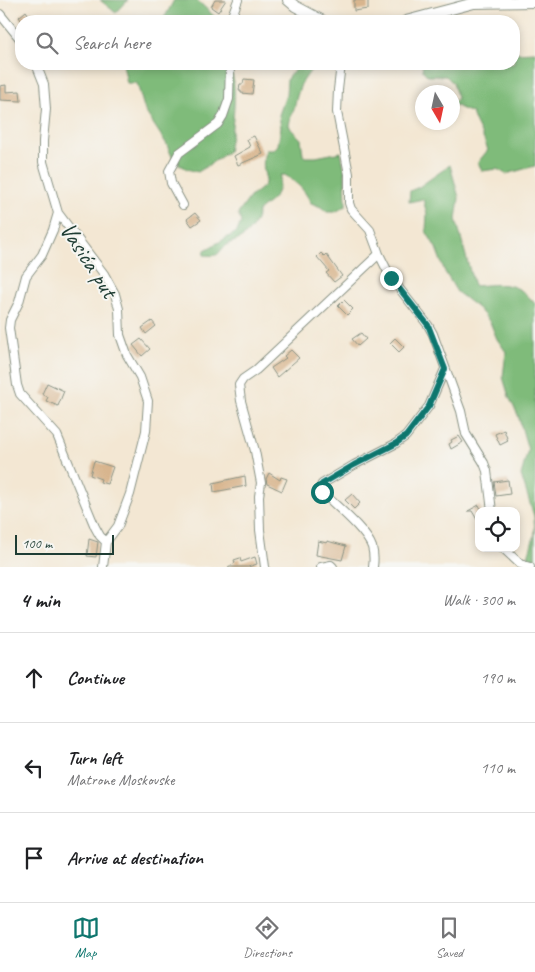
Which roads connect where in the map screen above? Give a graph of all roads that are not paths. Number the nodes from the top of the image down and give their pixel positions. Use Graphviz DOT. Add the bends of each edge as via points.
graph roads {
  1 [pos="238,0"];
  2 [pos="288,0"];
  3 [pos="535,2"];
  4 [pos="0,14"];
  5 [pos="232,15"];
  6 [pos="312,15"];
  7 [pos="429,15"];
  8 [pos="15,33"];
  9 [pos="38,70"];
  10 [pos="230,70"];
  11 [pos="340,70"];
  12 [pos="183,204"];
  13 [pos="58,213"];
  14 [pos="379,254"];
  15 [pos="445,369"];
  16 [pos="492,507"];
  17 [pos="106,542"];
  18 [pos="507,552"];
  19 [pos="103,567"];
  20 [pos="265,567"];
  21 [pos="321,567"];
  22 [pos="333,567"];
  23 [pos="372,567"];
  24 [pos="530,567"];
  1 -- 5 [label="street"];
  2 -- 6 [label="street"];
  3 -- 7 [label="street" via="474,3"];
  4 -- 8 [label="street"];
  9 -- 13 [label="street, Vasića put" via="44,84 46,109 44,162"];
  10 -- 12 [label="street" via="229,99 223,116 218,124 179,153 169,171"];
  11 -- 14 [label="street" via="337,112 349,174 349,202 355,215 370,230"];
  13 -- 17 [label="street, Vasića put" via="104,274 115,294 120,335 148,401 146,431 130,494 118,526"];
  13 -- 17 [label="street" via="42,255 26,276 10,320 13,357 20,394 57,436 95,527"];
  14 -- 15 [label="street" via="391,278 428,325"];
  14 -- 20 [label="street" via="239,385 261,483 260,530"];
  15 -- 16 [label="street" via="466,434 487,471"];
  15 -- 23 [label="street" via="429,406 406,436 320,488 370,542 374,558"];
  17 -- 19 [label="street, Vasića put"];
  18 -- 24 [label="street" via="520,564"];
  21 -- 22 [label="street"];
}
